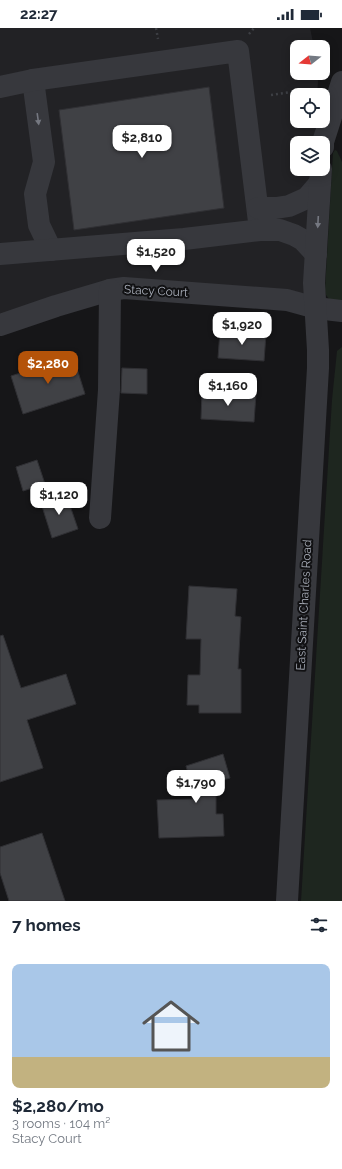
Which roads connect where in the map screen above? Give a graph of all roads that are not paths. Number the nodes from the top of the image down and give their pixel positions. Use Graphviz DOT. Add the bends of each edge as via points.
graph roads {
  1 [pos="33,80"];
  2 [pos="342,82"];
  3 [pos="0,86"];
  4 [pos="326,136"];
  5 [pos="320,176"];
  6 [pos="258,208"];
  7 [pos="260,230"];
  8 [pos="51,250"];
  9 [pos="0,254"];
  10 [pos="316,254"];
  11 [pos="110,290"];
  12 [pos="316,308"];
  13 [pos="342,311"];
  14 [pos="0,325"];
  15 [pos="100,518"];
  16 [pos="287,901"];
  1 -- 3 [label="street"];
  1 -- 6 [label="street" via="238,51"];
  1 -- 8 [label="street, one-way" via="44,162 35,194 39,225"];
  2 -- 4 [label="street"];
  5 -- 6 [label="street" via="306,198 289,206"];
  5 -- 10 [label="street, East Saint Charles Road, one-way"];
  6 -- 7 [label="street"];
  7 -- 8 [label="street"];
  7 -- 10 [label="street" via="280,230 294,235 303,240"];
  8 -- 9 [label="street"];
  10 -- 12 [label="street, East Saint Charles Road"];
  11 -- 12 [label="street, Stacy Court" via="124,288 287,300"];
  11 -- 14 [label="street, Stacy Court"];
  11 -- 15 [label="street" via="109,390"];
  12 -- 13 [label="street, Stacy Court"];
  12 -- 16 [label="street, East Saint Charles Road" via="318,368"];
}
